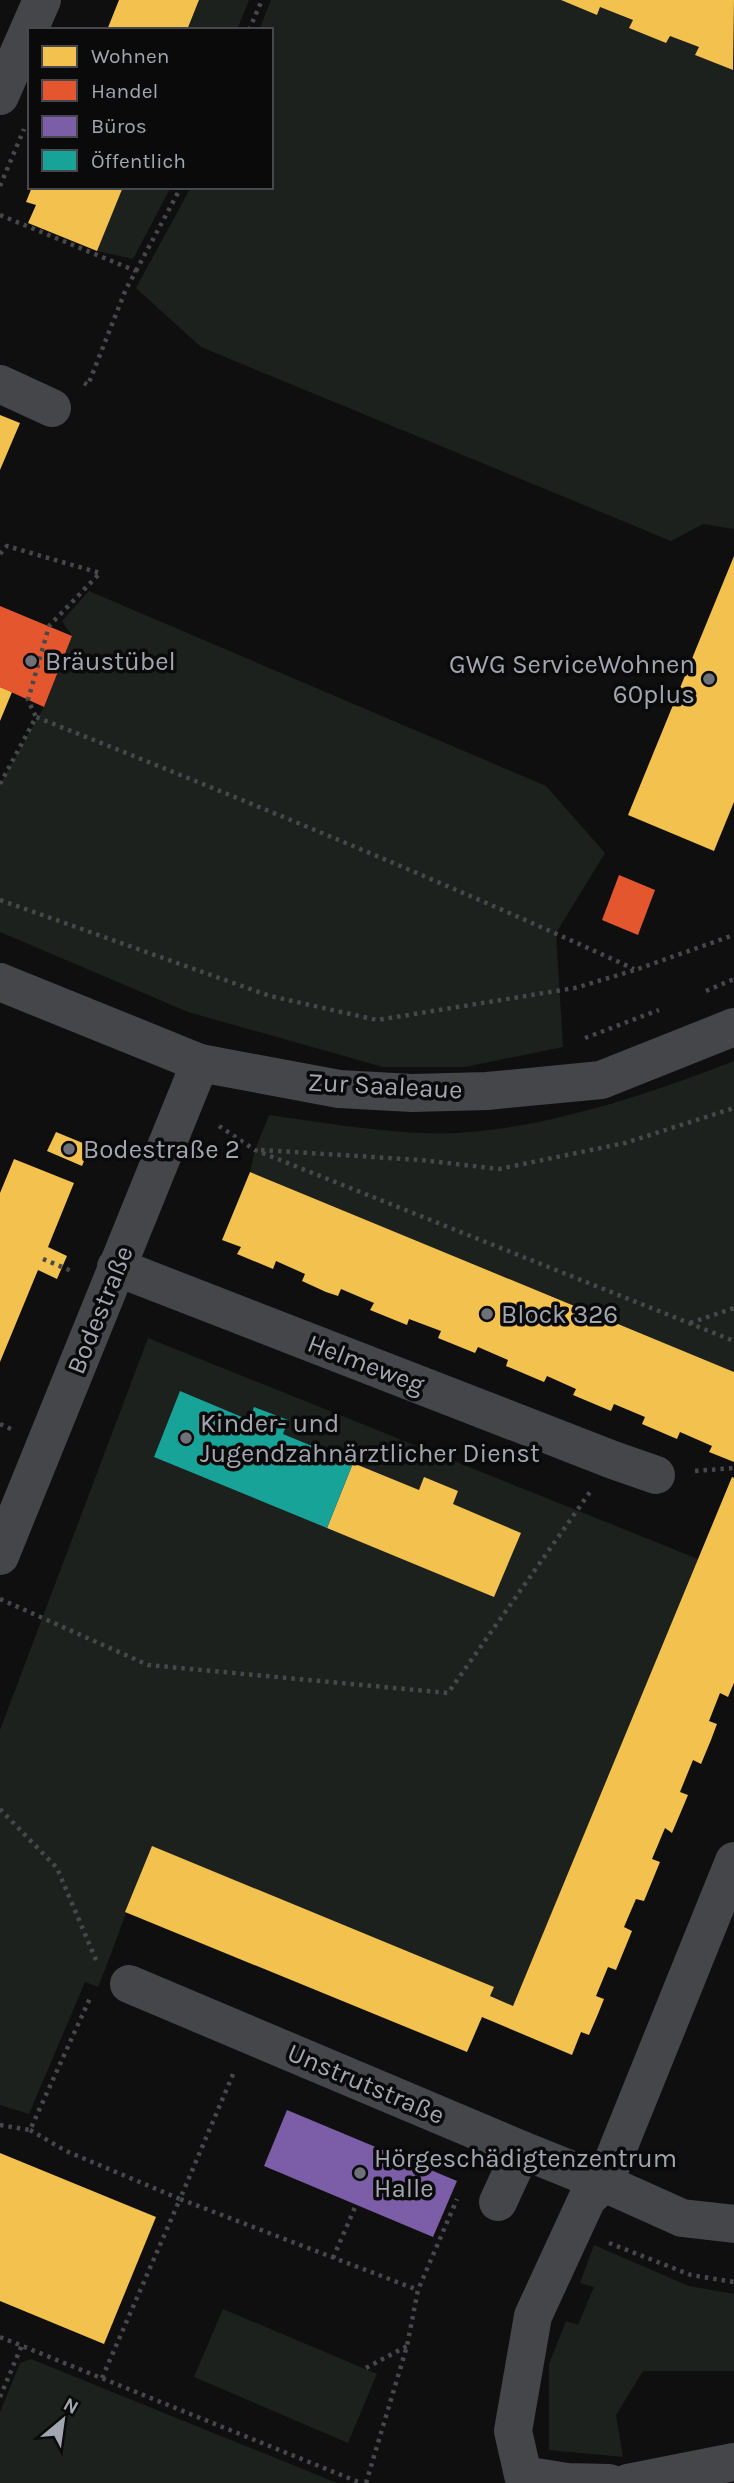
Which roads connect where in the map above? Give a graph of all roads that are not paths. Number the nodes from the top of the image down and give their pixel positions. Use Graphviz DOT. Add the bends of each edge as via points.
graph roads {
  1 [pos="42,0"];
  2 [pos="30,28"];
  3 [pos="28,32"];
  4 [pos="0,96"];
  5 [pos="0,384"];
  6 [pos="63,394"];
  7 [pos="0,982"];
  8 [pos="734,1027"];
  9 [pos="200,1063"];
  10 [pos="116,1266"];
  11 [pos="656,1475"];
  12 [pos="0,1556"];
  13 [pos="734,1861"];
  14 [pos="113,1984"];
  15 [pos="522,2150"];
  16 [pos="604,2183"];
  17 [pos="498,2202"];
  18 [pos="734,2224"];
  19 [pos="734,2462"];
  20 [pos="609,2483"];
  21 [pos="628,2483"];
  1 -- 2 [label="street"];
  3 -- 4 [label="street"];
  5 -- 6 [label="street"];
  7 -- 9 [label="street, Zur Saaleaue"];
  8 -- 9 [label="street, Zur Saaleaue" via="601,1080 487,1091 339,1089"];
  9 -- 10 [label="street, Bodestraße"];
  10 -- 11 [label="street, Helmeweg"];
  10 -- 12 [label="street, Bodestraße"];
  13 -- 16 [label="street"];
  14 -- 15 [label="street, Unstrutstraße"];
  15 -- 16 [label="street, Unstrutstraße"];
  15 -- 17 [label="street"];
  16 -- 18 [label="street, Unstrutstraße" via="682,2218"];
  16 -- 20 [label="street" via="587,2199 533,2316 513,2431 523,2475"];
  19 -- 21 [label="street"];
}
